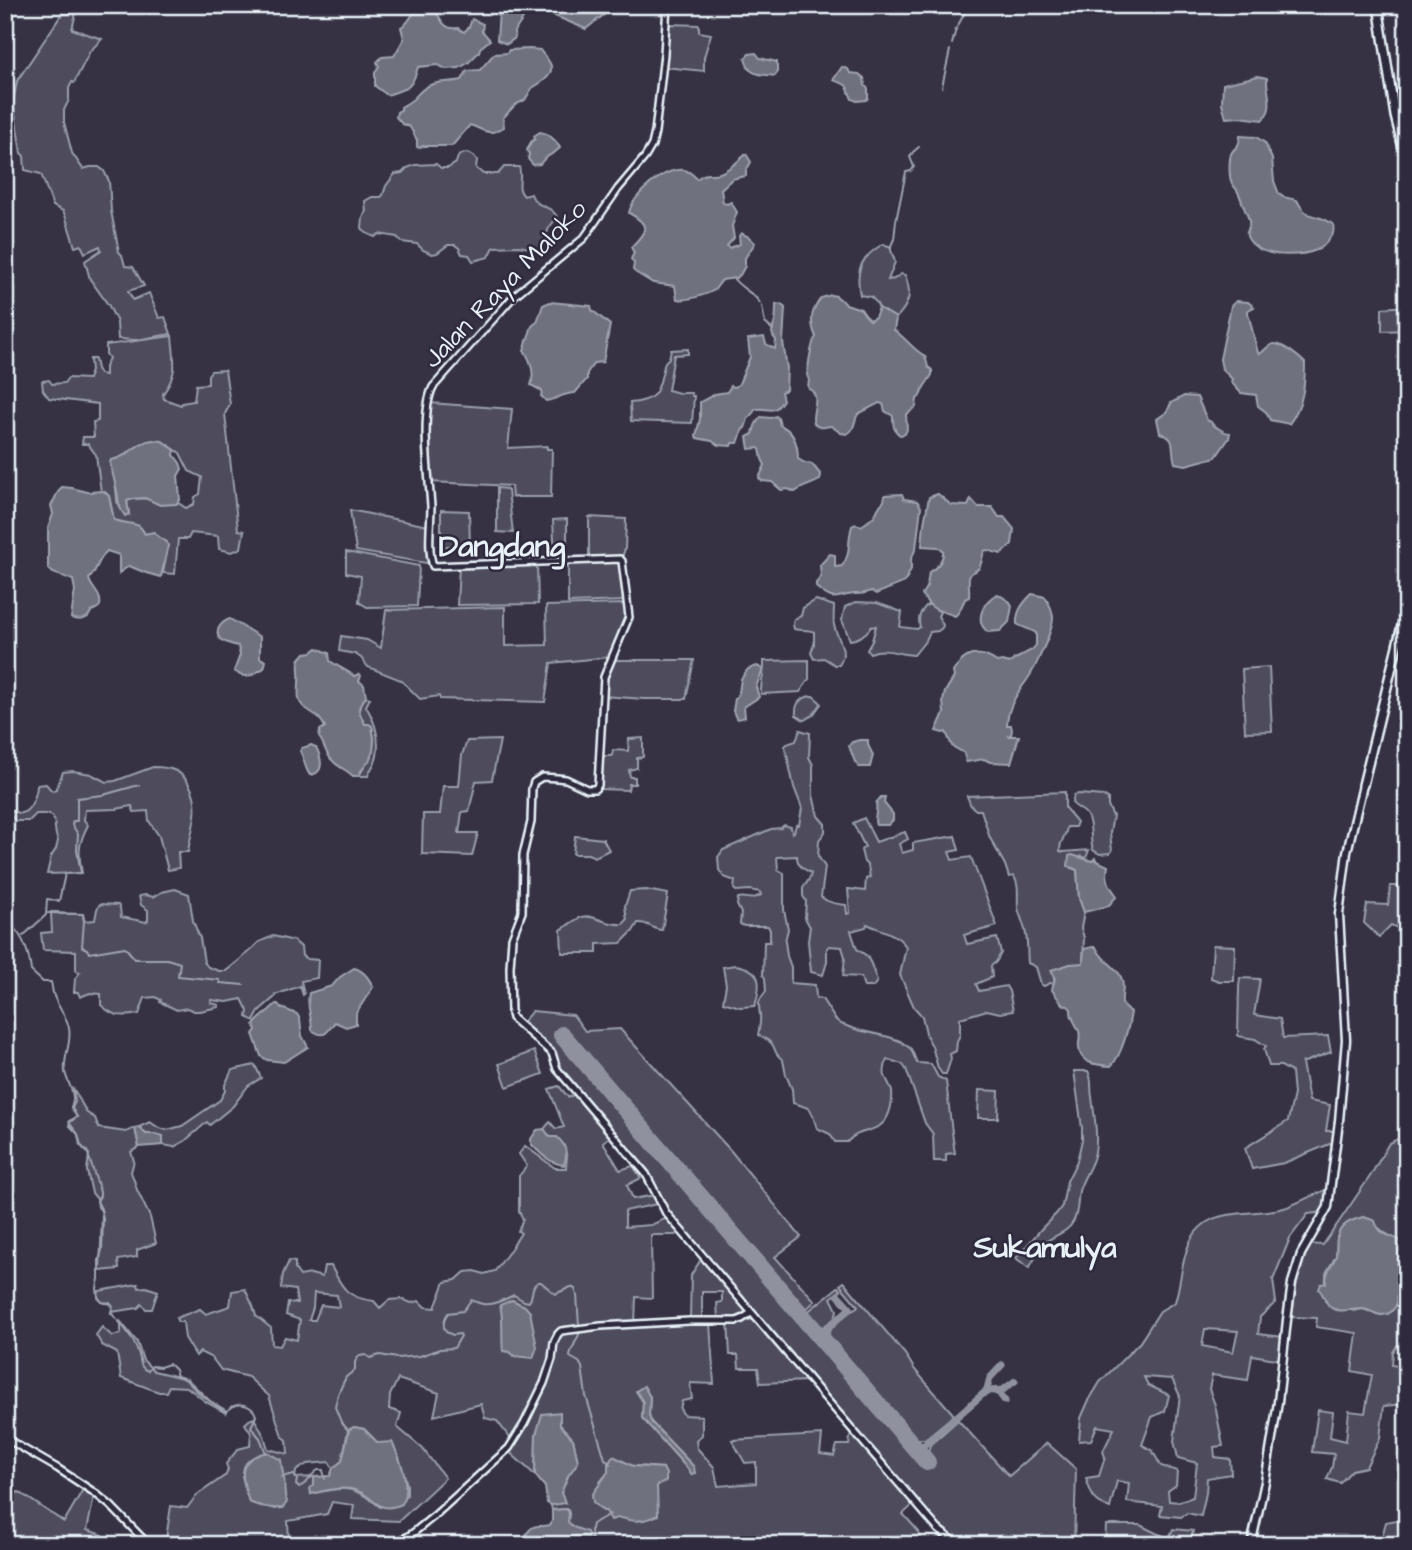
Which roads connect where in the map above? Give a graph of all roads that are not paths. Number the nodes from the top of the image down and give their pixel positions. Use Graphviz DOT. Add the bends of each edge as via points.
graph roads {
  1 [pos="667,5"];
  2 [pos="1378,5"];
  3 [pos="1407,164"];
  4 [pos="1407,605"];
  5 [pos="1363,785"];
  6 [pos="751,1313"];
  7 [pos="5,1438"];
  8 [pos="149,1545"];
  9 [pos="394,1545"];
  10 [pos="957,1545"];
  11 [pos="1251,1545"];
  1 -- 6 [label="street, Jalan Raya Maloko" via="659,102 649,149 583,238 514,296 432,387 426,414 431,557 433,566 621,560 629,617 606,671 599,783 590,790 566,779 542,777 532,788 531,822 523,855 522,912 512,938 511,1017 552,1053 557,1069 646,1174 666,1213"];
  2 -- 3 [label="main road"];
  4 -- 5 [label="main road"];
  5 -- 11 [label="main road" via="1339,914 1346,1040 1328,1207 1301,1254 1292,1283 1278,1402"];
  6 -- 9 [label="street" via="737,1321 561,1331 544,1383 509,1448 413,1534"];
  6 -- 10 [label="street" via="938,1529"];
  7 -- 8 [label="street" via="95,1493"];
}
